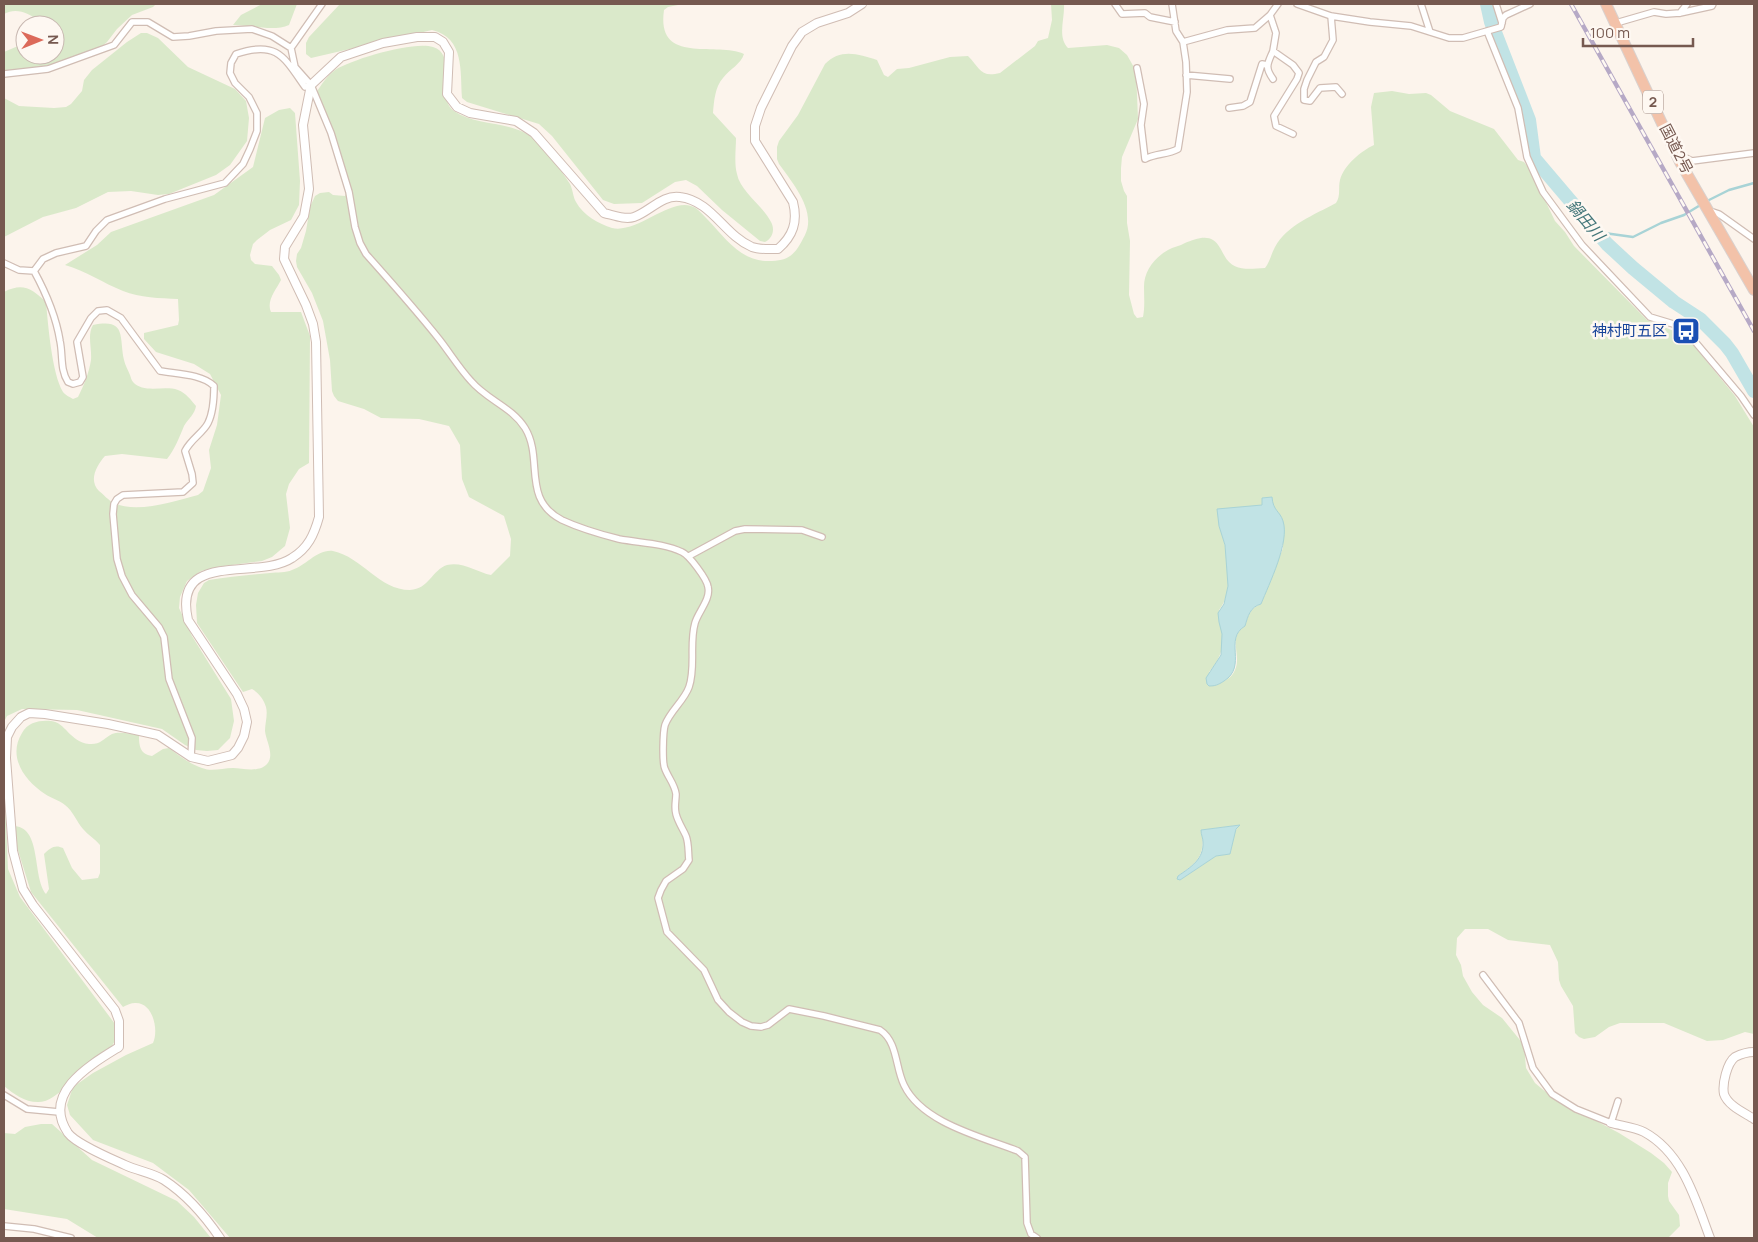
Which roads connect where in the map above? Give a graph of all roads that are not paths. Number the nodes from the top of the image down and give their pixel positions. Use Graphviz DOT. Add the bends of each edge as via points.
graph roads {
  1 [pos="322,4"];
  2 [pos="862,4"];
  3 [pos="1115,4"];
  4 [pos="1172,4"];
  5 [pos="1278,4"];
  6 [pos="1296,4"];
  7 [pos="1421,4"];
  8 [pos="1496,4"];
  9 [pos="1530,4"];
  10 [pos="1606,4"];
  11 [pos="1686,4"];
  12 [pos="1713,4"];
  13 [pos="1680,13"];
  14 [pos="1270,15"];
  15 [pos="1331,16"];
  16 [pos="1175,22"];
  17 [pos="1616,23"];
  18 [pos="1501,25"];
  19 [pos="1488,31"];
  20 [pos="1430,32"];
  21 [pos="1183,42"];
  22 [pos="291,48"];
  23 [pos="1273,50"];
  24 [pos="1267,65"];
  25 [pos="1138,68"];
  26 [pos="1299,73"];
  27 [pos="4,74"];
  28 [pos="1186,75"];
  29 [pos="1230,79"];
  30 [pos="1273,79"];
  31 [pos="1307,80"];
  32 [pos="311,85"];
  33 [pos="1342,94"];
  34 [pos="1228,108"];
  35 [pos="1292,134"];
  36 [pos="1754,153"];
  37 [pos="1680,162"];
  38 [pos="1707,205"];
  39 [pos="1754,239"];
  40 [pos="4,263"];
  41 [pos="34,271"];
  42 [pos="1754,290"];
  43 [pos="1754,415"];
  44 [pos="822,536"];
  45 [pos="689,556"];
  46 [pos="191,757"];
  47 [pos="1483,975"];
  48 [pos="1754,1052"];
  49 [pos="4,1095"];
  50 [pos="1618,1102"];
  51 [pos="60,1112"];
  52 [pos="1754,1119"];
  53 [pos="1611,1123"];
  54 [pos="4,1226"];
  55 [pos="71,1238"];
  56 [pos="220,1238"];
  57 [pos="1037,1238"];
  58 [pos="1710,1238"];
  1 -- 22 [label="street"];
  2 -- 32 [label="street" via="802,32 761,108 755,126 755,141 793,202 796,214 793,232 778,249 753,248 703,205 679,196 667,198 633,217 604,213 534,133 516,121 470,113 457,107 447,94 449,52 435,37 383,43 341,57"];
  3 -- 16 [label="street" via="1122,14 1145,13 1150,18"];
  4 -- 16 [label="street"];
  5 -- 14 [label="street"];
  6 -- 15 [label="street"];
  7 -- 20 [label="street"];
  8 -- 18 [label="street"];
  9 -- 18 [label="street" via="1506,15"];
  10 -- 17 [label="highway, 国道2号 / 2"];
  11 -- 13 [label="street"];
  12 -- 13 [label="street"];
  13 -- 17 [label="street" via="1654,12"];
  14 -- 21 [label="street" via="1255,28 1228,30"];
  14 -- 23 [label="street" via="1276,33"];
  15 -- 20 [label="street" via="1411,26"];
  15 -- 31 [label="street" via="1333,40"];
  16 -- 21 [label="street"];
  17 -- 37 [label="highway, 国道2号 / 2"];
  18 -- 19 [label="street"];
  19 -- 20 [label="street" via="1463,38 1449,38"];
  19 -- 43 [label="street" via="1518,108 1528,157 1543,192 1611,277 1650,317 1686,331"];
  21 -- 28 [label="street"];
  22 -- 27 [label="street" via="252,29 173,37 148,22 132,22 114,45 48,69"];
  22 -- 32 [label="street" via="295,67"];
  23 -- 24 [label="street"];
  23 -- 26 [label="street" via="1293,64"];
  24 -- 30 [label="street"];
  24 -- 34 [label="street" via="1262,64 1250,102"];
  25 -- 28 [label="street" via="1144,104 1141,125 1145,159 1178,149 1187,92"];
  26 -- 31 [label="street"];
  26 -- 35 [label="street" via="1274,116 1276,126"];
  28 -- 29 [label="street"];
  31 -- 33 [label="street" via="1304,100 1310,101 1320,88 1336,87"];
  32 -- 41 [label="street" via="305,87 283,56 267,49 250,49 236,54 230,74 249,97 257,113 257,131 243,164 224,183 165,199 107,220 86,246 43,259"];
  32 -- 45 [label="street" via="343,167 355,227 366,254 439,339 471,382 520,420 533,454 537,493 544,505 571,523 618,539 666,547"];
  32 -- 46 [label="street" via="303,125 309,189 304,216 285,247 284,259 306,305 316,342 319,518 313,537 291,559 275,566 209,574 190,585 185,606 188,620 237,694 248,722 244,736 232,755 208,761"];
  36 -- 37 [label="street" via="1692,161 1686,158"];
  37 -- 38 [label="highway, 国道2号 / 2"];
  38 -- 39 [label="street"];
  38 -- 42 [label="highway, 国道2号 / 2"];
  40 -- 41 [label="street" via="19,270"];
  41 -- 46 [label="street" via="54,317 61,341 63,375 68,382 80,382 83,377 77,342 84,329 98,311 108,310 121,318 160,371 183,374 214,386 208,423 185,451 193,483 183,492 123,495 114,504 113,514 117,559 122,576 132,595 164,637 169,678 192,738"];
  44 -- 45 [label="street" via="802,530 745,529"];
  45 -- 57 [label="street" via="708,586 709,596 695,622 689,686 665,727 664,766 676,794 676,816 686,837 689,860 683,869 666,881 658,898 667,932 704,970 718,1000 750,1026 768,1025 789,1009 887,1034 903,1084 924,1111 948,1124 1018,1151 1025,1157 1027,1223 1031,1234"];
  46 -- 51 [label="street" via="158,735 45,714 29,713 21,717 7,737 13,851 22,889 115,1010 119,1021 119,1047 71,1082 63,1095"];
  47 -- 53 [label="street" via="1519,1023 1533,1068 1552,1094 1576,1109"];
  48 -- 52 [label="street" via="1734,1058 1724,1076 1724,1094 1730,1103"];
  49 -- 51 [label="street" via="28,1110"];
  50 -- 53 [label="street"];
  51 -- 56 [label="street" via="69,1134 84,1145 163,1180 189,1200"];
  53 -- 58 [label="street" via="1644,1132 1665,1148 1684,1173"];
  54 -- 55 [label="street"];
}
